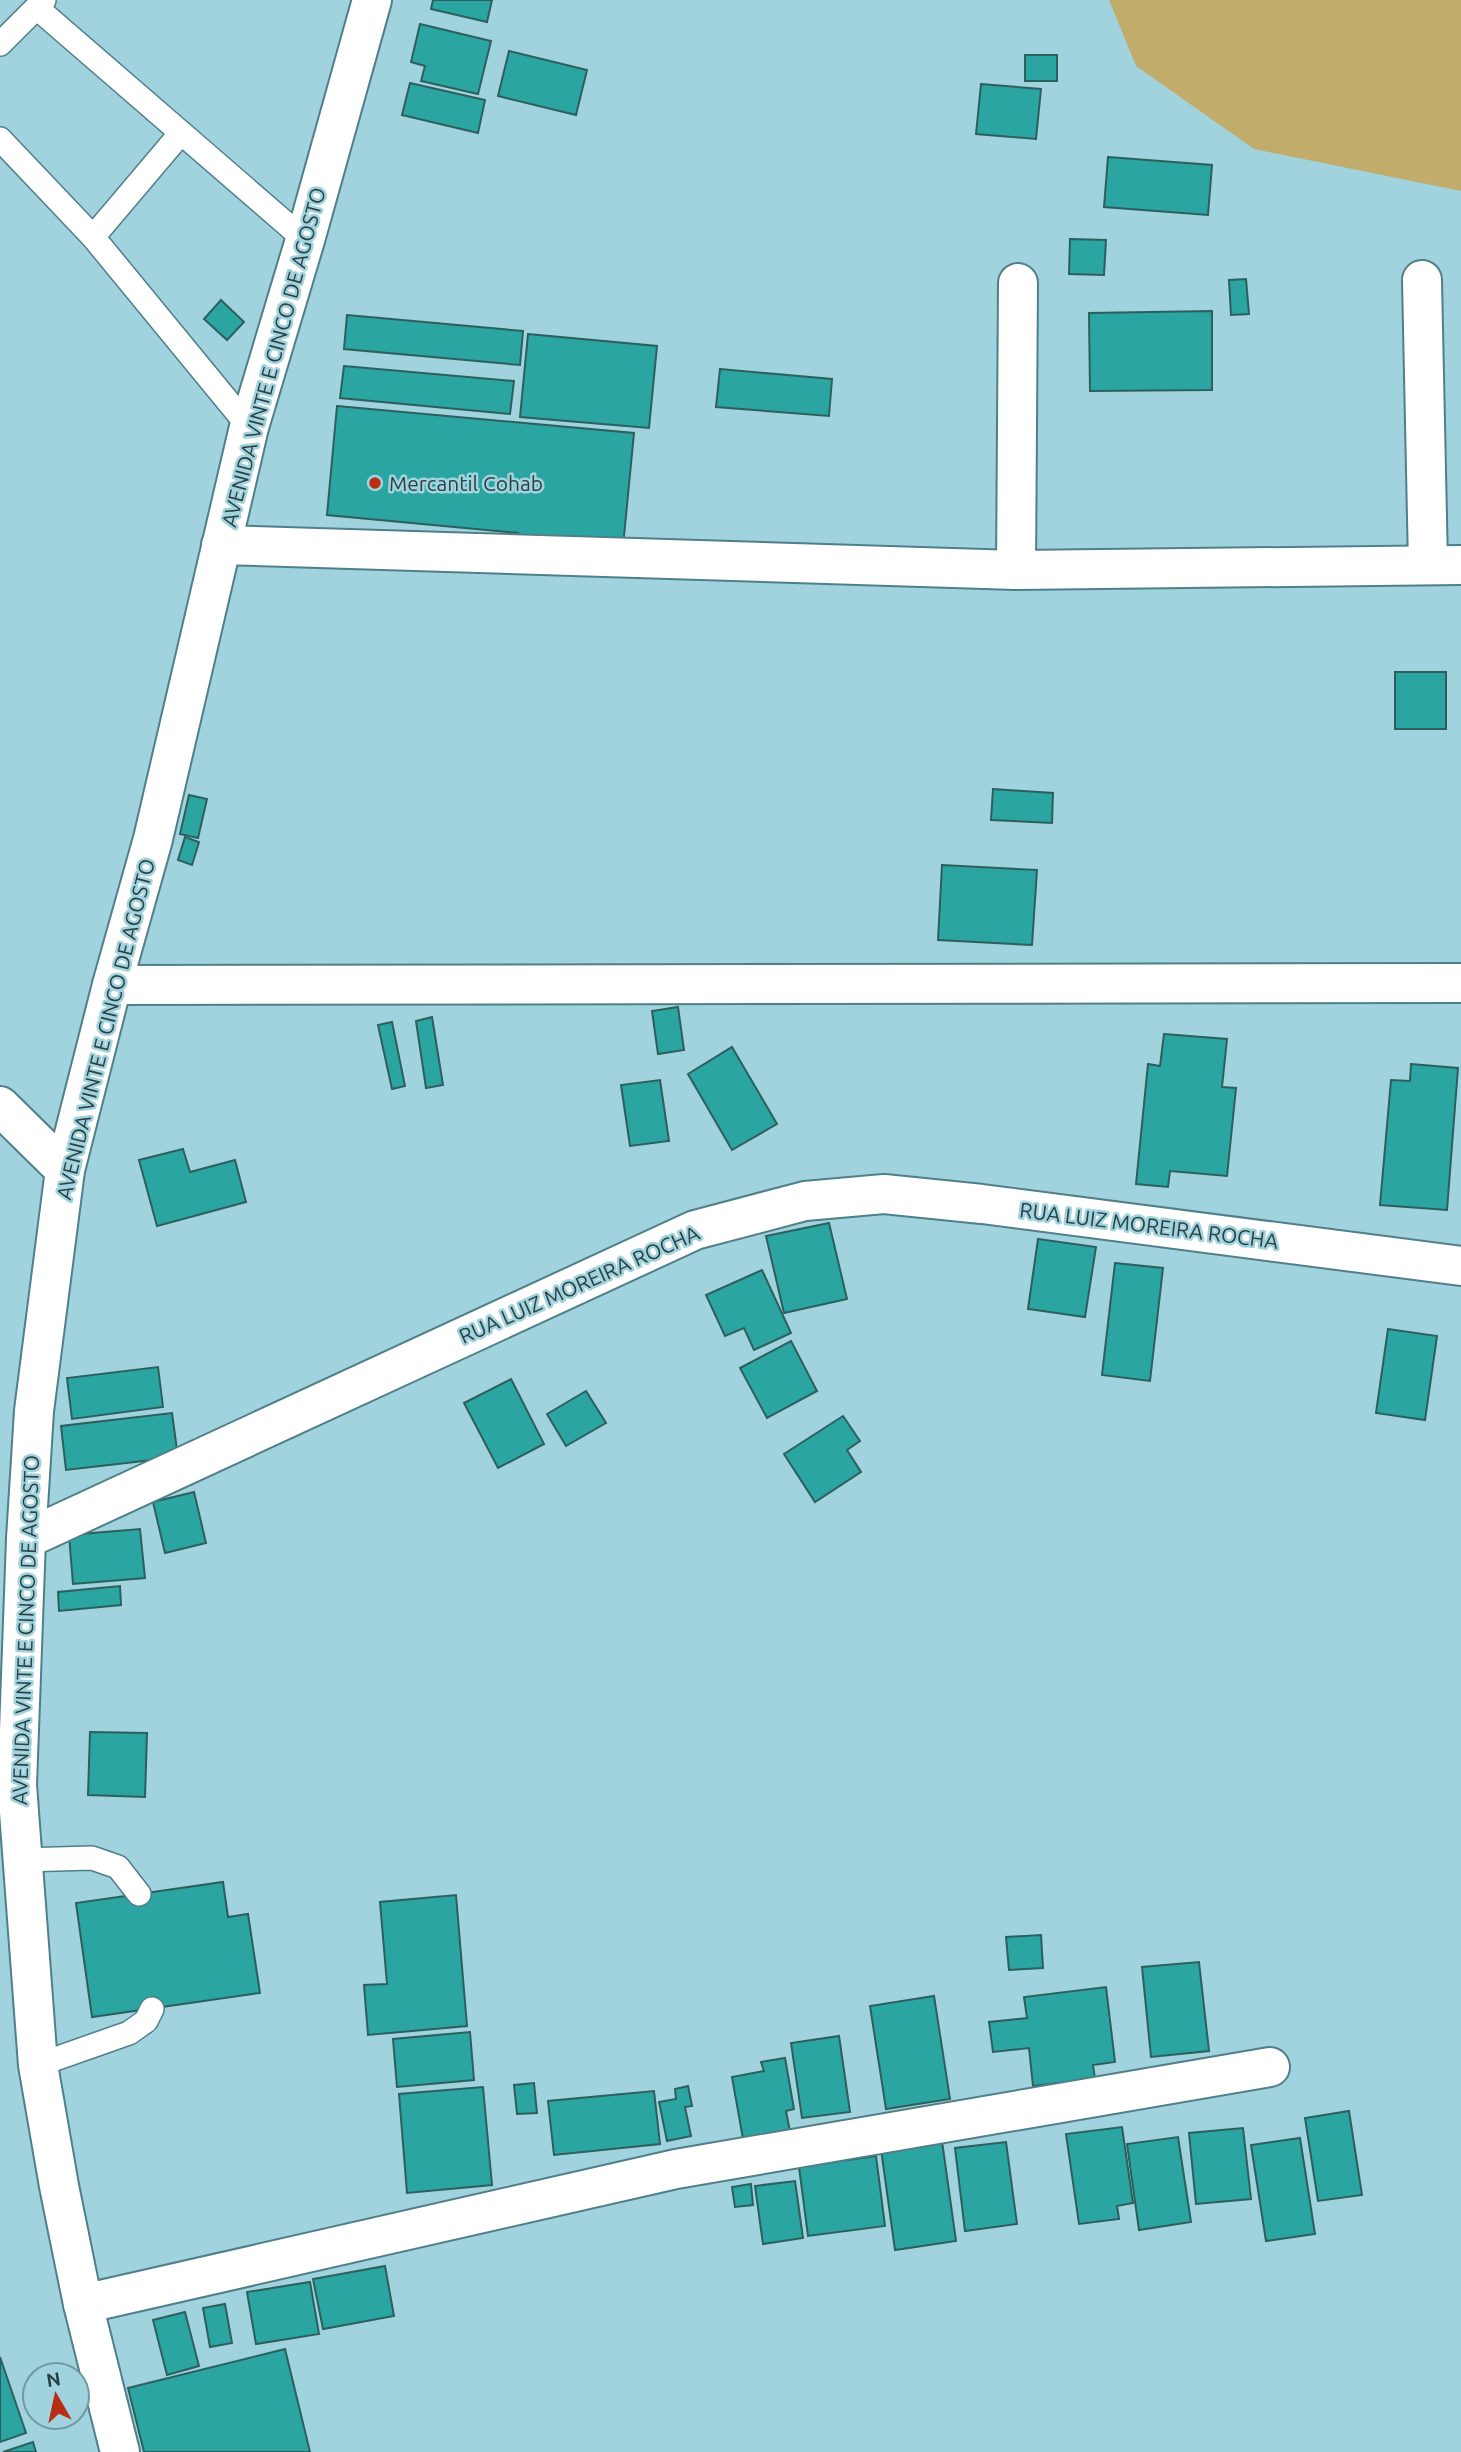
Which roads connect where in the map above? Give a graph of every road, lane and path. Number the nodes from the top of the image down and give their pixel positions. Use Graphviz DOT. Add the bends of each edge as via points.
graph roads {
  1 [pos="372,0"];
  2 [pos="40,4"];
  3 [pos="0,44"];
  4 [pos="181,133"];
  5 [pos="0,139"];
  6 [pos="93,237"];
  7 [pos="305,240"];
  8 [pos="1422,280"];
  9 [pos="1018,283"];
  10 [pos="249,427"];
  11 [pos="222,545"];
  12 [pos="1444,565"];
  13 [pos="1016,570"];
  14 [pos="1461,983"];
  15 [pos="112,985"];
  16 [pos="0,1106"];
  17 [pos="65,1170"];
  18 [pos="1461,1266"];
  19 [pos="26,1539"];
  20 [pos="22,1860"];
  21 [pos="139,1894"];
  22 [pos="152,2009"];
  23 [pos="38,2065"];
  24 [pos="1270,2067"];
  25 [pos="83,2304"];
  26 [pos="120,2452"];
  1 -- 7 [label="street, AVENIDA VINTE E CINCO DE AGOSTO"];
  2 -- 3 [label="lane"];
  2 -- 4 [label="lane"];
  4 -- 6 [label="lane"];
  4 -- 7 [label="lane"];
  5 -- 6 [label="lane"];
  6 -- 10 [label="lane"];
  7 -- 10 [label="street, AVENIDA VINTE E CINCO DE AGOSTO"];
  8 -- 12 [label="street"];
  9 -- 13 [label="street"];
  10 -- 11 [label="street, AVENIDA VINTE E CINCO DE AGOSTO"];
  11 -- 13 [label="street"];
  11 -- 15 [label="street, AVENIDA VINTE E CINCO DE AGOSTO" via="153,839"];
  12 -- 13 [label="street"];
  14 -- 15 [label="street"];
  15 -- 17 [label="street, AVENIDA VINTE E CINCO DE AGOSTO"];
  16 -- 17 [label="street"];
  17 -- 19 [label="street, AVENIDA VINTE E CINCO DE AGOSTO" via="34,1411"];
  18 -- 19 [label="street, RUA LUIZ MOREIRA ROCHA" via="982,1203 884,1194 805,1201 695,1230"];
  19 -- 20 [label="street, AVENIDA VINTE E CINCO DE AGOSTO" via="17,1785"];
  20 -- 21 [label="lane" via="92,1858 118,1867"];
  20 -- 23 [label="street, AVENIDA VINTE E CINCO DE AGOSTO"];
  22 -- 23 [label="lane" via="146,2021 129,2033"];
  23 -- 25 [label="street, AVENIDA VINTE E CINCO DE AGOSTO"];
  24 -- 25 [label="street" via="676,2169"];
  25 -- 26 [label="street, AVENIDA VINTE E CINCO DE AGOSTO"];
}
